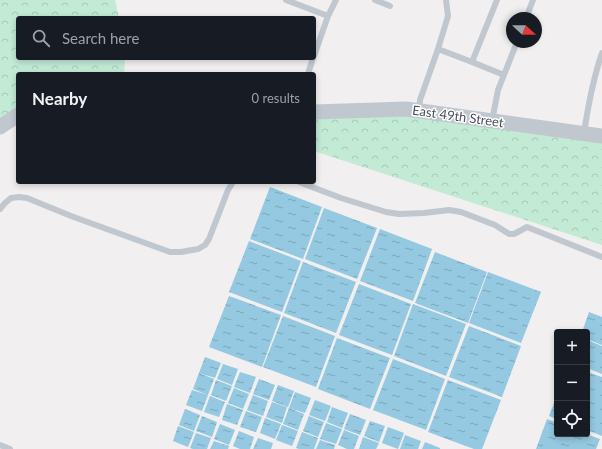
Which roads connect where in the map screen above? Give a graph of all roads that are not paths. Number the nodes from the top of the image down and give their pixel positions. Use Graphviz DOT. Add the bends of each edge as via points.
graph roads {
  1 [pos="286,0"];
  2 [pos="336,0"];
  3 [pos="375,0"];
  4 [pos="446,0"];
  5 [pos="497,0"];
  6 [pos="533,0"];
  7 [pos="390,6"];
  8 [pos="528,12"];
  9 [pos="328,16"];
  10 [pos="515,48"];
  11 [pos="438,50"];
  12 [pos="316,51"];
  13 [pos="602,53"];
  14 [pos="313,60"];
  15 [pos="472,62"];
  16 [pos="309,72"];
  17 [pos="504,75"];
  18 [pos="419,111"];
  19 [pos="316,112"];
  20 [pos="16,116"];
  21 [pos="492,121"];
  22 [pos="0,127"];
  23 [pos="584,134"];
  24 [pos="602,136"];
  25 [pos="232,184"];
  26 [pos="304,184"];
  27 [pos="0,209"];
  28 [pos="602,257"];
  29 [pos="0,445"];
  30 [pos="10,449"];
  1 -- 9 [label="lane"];
  2 -- 9 [label="lane"];
  3 -- 7 [label="lane"];
  4 -- 11 [label="lane" via="448,16"];
  5 -- 15 [label="lane"];
  6 -- 8 [label="lane"];
  9 -- 12 [label="lane"];
  10 -- 17 [label="lane"];
  11 -- 15 [label="lane"];
  11 -- 18 [label="lane" via="420,100"];
  13 -- 23 [label="lane" via="595,72"];
  14 -- 16 [label="lane"];
  15 -- 17 [label="lane"];
  17 -- 21 [label="lane" via="498,90"];
  18 -- 19 [label="street, East 49th Street" via="406,109"];
  18 -- 21 [label="street, East 49th Street"];
  20 -- 22 [label="street"];
  21 -- 23 [label="street, East 49th Street"];
  23 -- 24 [label="street, East 49th Street"];
  25 -- 27 [label="lane" via="205,245 181,252 170,252 27,198 11,198"];
  26 -- 28 [label="lane" via="386,212 461,212 495,225 509,234 527,227"];
  29 -- 30 [label="lane"];
}
